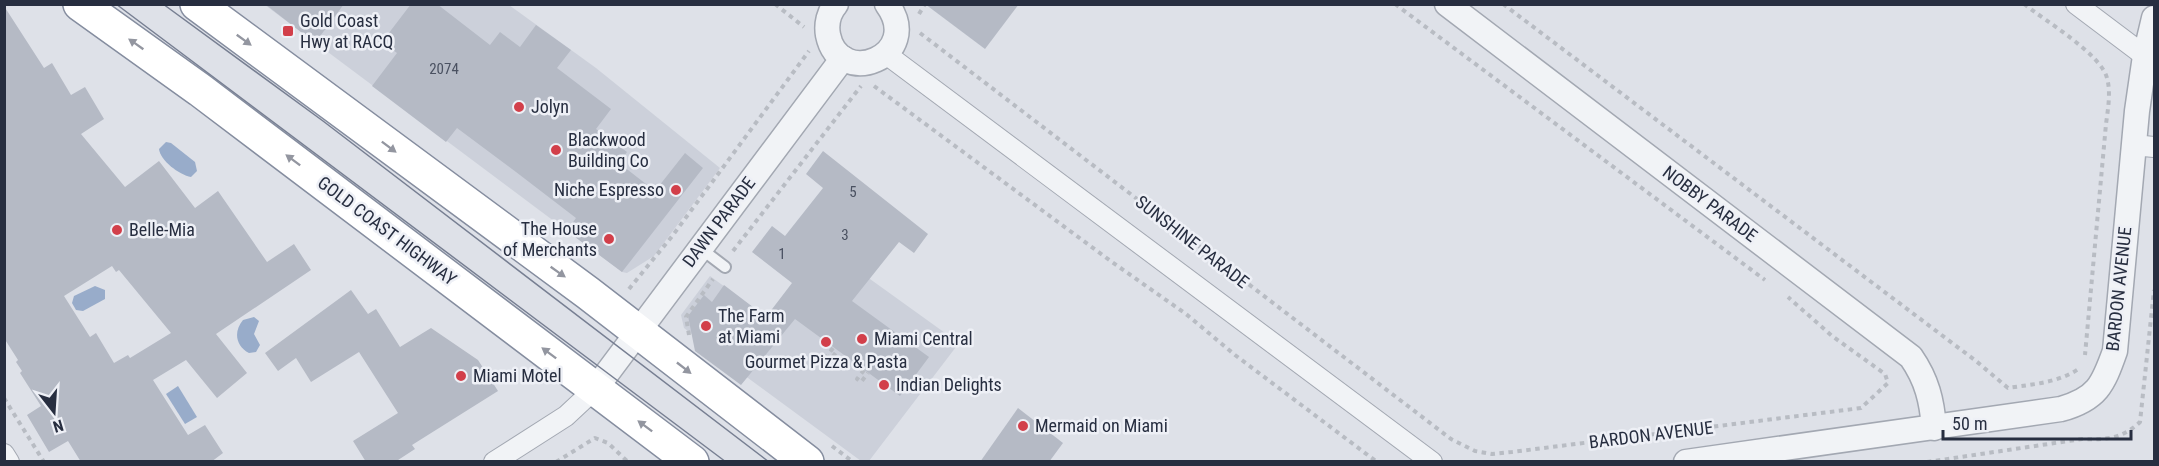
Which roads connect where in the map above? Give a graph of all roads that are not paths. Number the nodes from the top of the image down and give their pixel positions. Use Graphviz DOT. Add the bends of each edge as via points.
graph roads {
  1 [pos="80,4"];
  2 [pos="197,4"];
  3 [pos="888,4"];
  4 [pos="1447,4"];
  5 [pos="2076,4"];
  6 [pos="833,5"];
  7 [pos="2154,18"];
  8 [pos="886,54"];
  9 [pos="2145,56"];
  10 [pos="843,58"];
  11 [pos="2144,146"];
  12 [pos="700,247"];
  13 [pos="724,266"];
  14 [pos="638,332"];
  15 [pos="596,388"];
  16 [pos="1934,428"];
  17 [pos="4,454"];
  18 [pos="9,462"];
  19 [pos="494,462"];
  20 [pos="692,462"];
  21 [pos="807,462"];
  22 [pos="1432,462"];
  23 [pos="1686,462"];
  15 -- 1 [label="highway, GOLD COAST HIGHWAY, one-way"];
  2 -- 14 [label="highway, one-way"];
  3 -- 8 [label="street" via="897,24 896,37"];
  4 -- 16 [label="street, NOBBY PARADE" via="1911,357 1923,374 1932,403"];
  5 -- 9 [label="street"];
  6 -- 10 [label="street" via="826,28 830,43"];
  7 -- 9 [label="street, BARDON AVENUE"];
  8 -- 10 [label="street" via="860,64"];
  8 -- 22 [label="street, SUNSHINE PARADE"];
  9 -- 11 [label="street, BARDON AVENUE"];
  10 -- 12 [label="street, DAWN PARADE"];
  11 -- 16 [label="street, BARDON AVENUE" via="2115,351 2106,377 2094,394 2061,410"];
  12 -- 13 [label="lane"];
  12 -- 14 [label="street, DAWN PARADE"];
  14 -- 15 [label="street, DAWN PARADE"];
  14 -- 21 [label="highway, one-way"];
  15 -- 19 [label="street" via="566,416"];
  20 -- 15 [label="highway, GOLD COAST HIGHWAY, one-way"];
  16 -- 23 [label="street, BARDON AVENUE"];
  17 -- 18 [label="street"];
}
